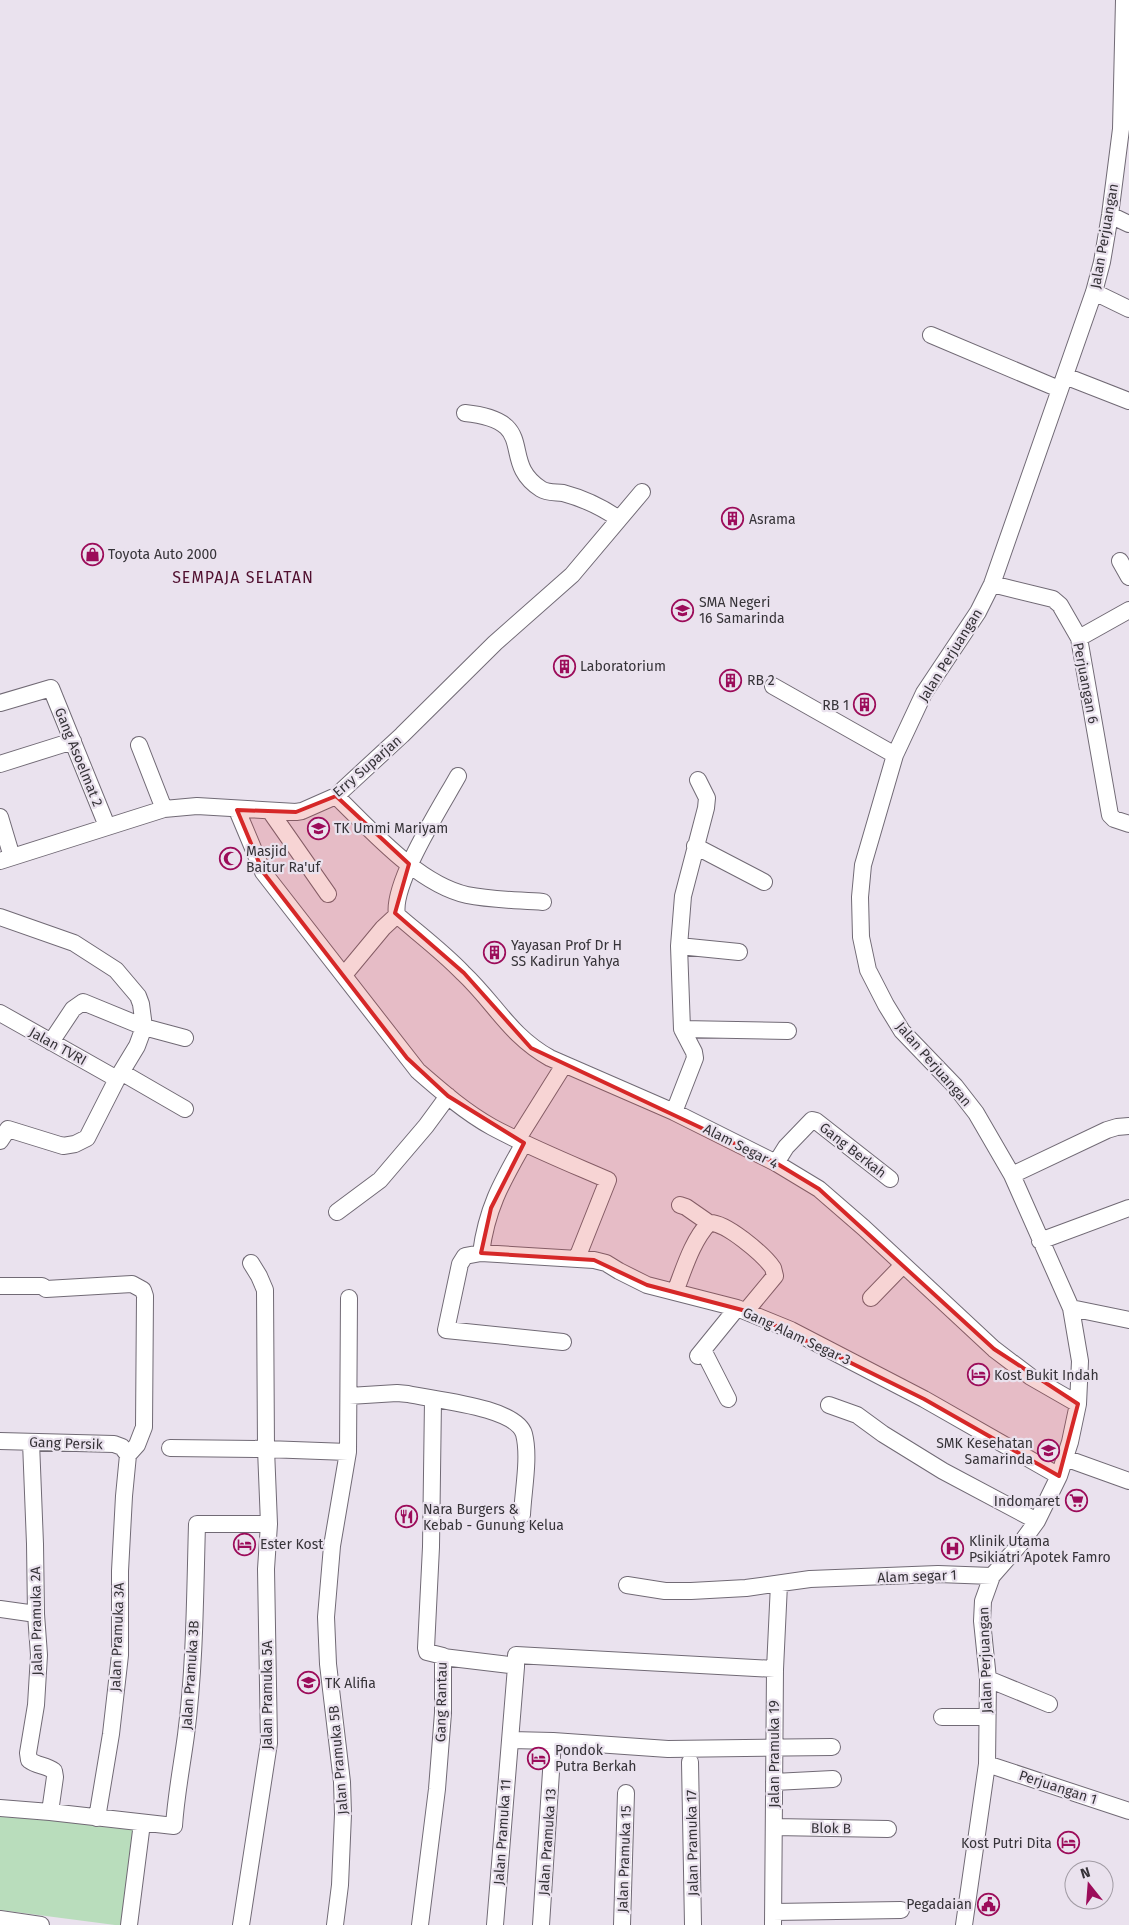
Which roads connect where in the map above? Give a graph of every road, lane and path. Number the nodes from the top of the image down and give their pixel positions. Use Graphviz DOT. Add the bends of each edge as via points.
graph roads {
  1 [pos="1124,0"];
  2 [pos="1126,37"];
  3 [pos="1125,130"];
  4 [pos="1110,215"];
  5 [pos="1129,224"];
  6 [pos="1094,292"];
  7 [pos="1129,309"];
  8 [pos="931,335"];
  9 [pos="1062,382"];
  10 [pos="1129,401"];
  11 [pos="465,413"];
  12 [pos="642,492"];
  13 [pos="619,518"];
  14 [pos="1120,560"];
  15 [pos="1129,577"];
  16 [pos="992,584"];
  17 [pos="1129,610"];
  18 [pos="1079,638"];
  19 [pos="773,686"];
  20 [pos="0,703"];
  21 [pos="73,741"];
  22 [pos="139,745"];
  23 [pos="894,756"];
  24 [pos="0,764"];
  25 [pos="458,776"];
  26 [pos="698,780"];
  27 [pos="336,796"];
  28 [pos="164,809"];
  29 [pos="237,810"];
  30 [pos="270,811"];
  31 [pos="0,818"];
  32 [pos="1129,824"];
  33 [pos="107,826"];
  34 [pos="695,846"];
  35 [pos="6,859"];
  36 [pos="409,864"];
  37 [pos="764,882"];
  38 [pos="328,894"];
  39 [pos="543,902"];
  40 [pos="397,912"];
  41 [pos="0,917"];
  42 [pos="679,946"];
  43 [pos="739,952"];
  44 [pos="344,975"];
  45 [pos="0,1013"];
  46 [pos="144,1027"];
  47 [pos="682,1028"];
  48 [pos="788,1031"];
  49 [pos="185,1038"];
  50 [pos="51,1042"];
  51 [pos="564,1065"];
  52 [pos="119,1075"];
  53 [pos="448,1096"];
  54 [pos="185,1110"];
  55 [pos="674,1112"];
  56 [pos="1129,1126"];
  57 [pos="3,1131"];
  58 [pos="520,1141"];
  59 [pos="776,1162"];
  60 [pos="1012,1175"];
  61 [pos="890,1179"];
  62 [pos="680,1205"];
  63 [pos="1129,1208"];
  64 [pos="338,1212"];
  65 [pos="709,1223"];
  66 [pos="1040,1240"];
  67 [pos="481,1253"];
  68 [pos="577,1258"];
  69 [pos="251,1263"];
  70 [pos="903,1264"];
  71 [pos="0,1286"];
  72 [pos="46,1289"];
  73 [pos="675,1292"];
  74 [pos="0,1293"];
  75 [pos="349,1298"];
  76 [pos="871,1298"];
  77 [pos="1071,1308"];
  78 [pos="741,1309"];
  79 [pos="1129,1320"];
  80 [pos="564,1342"];
  81 [pos="349,1396"];
  82 [pos="434,1400"];
  83 [pos="728,1400"];
  84 [pos="1078,1404"];
  85 [pos="829,1405"];
  86 [pos="0,1441"];
  87 [pos="31,1442"];
  88 [pos="170,1448"];
  89 [pos="266,1449"];
  90 [pos="348,1452"];
  91 [pos="128,1455"];
  92 [pos="1065,1458"];
  93 [pos="1059,1476"];
  94 [pos="1129,1481"];
  95 [pos="522,1515"];
  96 [pos="1036,1521"];
  97 [pos="269,1524"];
  98 [pos="992,1576"];
  99 [pos="779,1584"];
  100 [pos="627,1585"];
  101 [pos="0,1610"];
  102 [pos="36,1614"];
  103 [pos="443,1657"];
  104 [pos="516,1661"];
  105 [pos="775,1669"];
  106 [pos="988,1679"];
  107 [pos="1049,1704"];
  108 [pos="942,1717"];
  109 [pos="987,1717"];
  110 [pos="511,1740"];
  111 [pos="553,1741"];
  112 [pos="832,1747"];
  113 [pos="774,1748"];
  114 [pos="690,1762"];
  115 [pos="987,1764"];
  116 [pos="833,1779"];
  117 [pos="774,1782"];
  118 [pos="626,1793"];
  119 [pos="0,1808"];
  120 [pos="1129,1811"];
  121 [pos="50,1812"];
  122 [pos="97,1818"];
  123 [pos="142,1823"];
  124 [pos="774,1827"];
  125 [pos="888,1829"];
  126 [pos="901,1910"];
  127 [pos="773,1918"];
  128 [pos="2,1921"];
  129 [pos="41,1925"];
  130 [pos="129,1925"];
  131 [pos="240,1925"];
  132 [pos="334,1925"];
  133 [pos="420,1925"];
  134 [pos="495,1925"];
  135 [pos="541,1925"];
  136 [pos="622,1925"];
  137 [pos="693,1925"];
  138 [pos="964,1925"];
  1 -- 2 [label="street, Jalan Perjuangan"];
  2 -- 3 [label="street, Jalan Perjuangan"];
  3 -- 4 [label="street, Jalan Perjuangan"];
  4 -- 5 [label="street"];
  4 -- 6 [label="street, Jalan Perjuangan"];
  6 -- 7 [label="street"];
  6 -- 9 [label="street, Jalan Perjuangan"];
  8 -- 9 [label="street"];
  9 -- 10 [label="street"];
  9 -- 16 [label="street, Jalan Perjuangan"];
  11 -- 13 [label="street" via="491,417 508,427 513,434 523,472 542,490 564,494"];
  12 -- 13 [label="street, Erry Suparjan"];
  13 -- 27 [label="street, Erry Suparjan" via="572,575"];
  14 -- 15 [label="street"];
  16 -- 18 [label="street, Perjuangan 6" via="1056,600"];
  16 -- 23 [label="street, Jalan Perjuangan" via="978,612 924,693"];
  17 -- 18 [label="street"];
  18 -- 32 [label="street, Perjuangan 6" via="1110,815"];
  19 -- 23 [label="street"];
  20 -- 21 [label="street, Gang Asoelmat 2" via="51,688"];
  21 -- 24 [label="street"];
  21 -- 33 [label="street, Gang Asoelmat 2"];
  22 -- 28 [label="street"];
  23 -- 60 [label="street, Jalan Perjuangan" via="863,865 861,936 868,970 902,1031 976,1113"];
  25 -- 36 [label="street"];
  26 -- 34 [label="street" via="707,798"];
  27 -- 30 [label="street, Erry Suparjan" via="302,811"];
  27 -- 36 [label="street"];
  28 -- 29 [label="street, Erry Suparjan" via="197,806"];
  28 -- 33 [label="street, Erry Suparjan"];
  29 -- 30 [label="street, Erry Suparjan"];
  29 -- 44 [label="street" via="262,872"];
  30 -- 38 [label="street"];
  31 -- 35 [label="street"];
  33 -- 35 [label="street, Erry Suparjan"];
  34 -- 37 [label="street"];
  34 -- 42 [label="street" via="683,896"];
  36 -- 39 [label="street" via="434,882 465,894"];
  36 -- 40 [label="street"];
  40 -- 44 [label="street"];
  40 -- 51 [label="street, Alam Segar 4" via="464,973 513,1031 532,1048"];
  41 -- 46 [label="street" via="74,943 116,970 138,996"];
  42 -- 43 [label="street"];
  42 -- 47 [label="street"];
  44 -- 53 [label="street" via="418,1071"];
  45 -- 50 [label="street, Jalan TVRI"];
  46 -- 49 [label="street"];
  46 -- 50 [label="street" via="83,1002 73,1009"];
  46 -- 52 [label="street" via="137,1046"];
  47 -- 48 [label="street"];
  47 -- 55 [label="street" via="695,1058"];
  50 -- 52 [label="street, Jalan TVRI"];
  51 -- 55 [label="street, Alam Segar 4"];
  51 -- 58 [label="street"];
  52 -- 54 [label="street, Jalan TVRI"];
  52 -- 57 [label="street" via="87,1138 76,1144 63,1146"];
  53 -- 58 [label="street" via="490,1126"];
  53 -- 64 [label="street" via="380,1180"];
  55 -- 59 [label="street, Alam Segar 4"];
  56 -- 60 [label="street" via="1107,1130"];
  58 -- 67 [label="street" via="490,1208"];
  58 -- 68 [label="street" via="608,1180"];
  59 -- 61 [label="street, Gang Berkah" via="812,1120"];
  59 -- 70 [label="street, Alam Segar 4" via="819,1189"];
  60 -- 66 [label="street, Jalan Perjuangan"];
  62 -- 65 [label="street"];
  63 -- 66 [label="street"];
  65 -- 73 [label="street" via="692,1250"];
  65 -- 78 [label="street" via="715,1222 735,1233 774,1270 775,1276"];
  66 -- 77 [label="street, Jalan Perjuangan"];
  67 -- 68 [label="street, Gang Alam Segar 3"];
  67 -- 80 [label="street, Gang Alam Segar 3" via="465,1256 460,1264 446,1330"];
  68 -- 73 [label="street, Gang Alam Segar 3" via="606,1263 647,1284"];
  69 -- 89 [label="street, Jalan Pramuka 5A" via="265,1290"];
  70 -- 76 [label="street"];
  70 -- 84 [label="street, Alam Segar 4" via="994,1349 1031,1377"];
  71 -- 72 [label="street" via="42,1286"];
  72 -- 74 [label="street" via="43,1292"];
  72 -- 91 [label="street" via="132,1284 143,1290 144,1427"];
  73 -- 78 [label="street, Gang Alam Segar 3"];
  75 -- 81 [label="street, Jalan Pramuka 5B"];
  77 -- 79 [label="street"];
  77 -- 84 [label="street, Jalan Perjuangan" via="1080,1361"];
  78 -- 83 [label="street" via="701,1353"];
  78 -- 93 [label="street, Gang Alam Segar 3" via="791,1330 916,1395"];
  81 -- 82 [label="street" via="397,1393"];
  81 -- 90 [label="street, Jalan Pramuka 5B"];
  82 -- 95 [label="street" via="492,1411 517,1422 526,1447"];
  82 -- 103 [label="street, Gang Rantau" via="426,1648 427,1652"];
  84 -- 92 [label="street, Jalan Perjuangan"];
  85 -- 96 [label="street" via="856,1415 943,1471"];
  86 -- 87 [label="street, Gang Persik"];
  87 -- 91 [label="street, Gang Persik" via="114,1444 122,1446"];
  87 -- 102 [label="street, Jalan Pramuka 2A"];
  88 -- 89 [label="street"];
  89 -- 90 [label="street"];
  89 -- 97 [label="street, Jalan Pramuka 5A"];
  90 -- 132 [label="street, Jalan Pramuka 5B" via="332,1546 326,1617 343,1798 340,1885"];
  91 -- 122 [label="street, Jalan Pramuka 3A" via="120,1571 120,1655"];
  92 -- 93 [label="street, Jalan Perjuangan"];
  92 -- 94 [label="street"];
  93 -- 96 [label="street, Jalan Perjuangan"];
  96 -- 98 [label="street, Jalan Perjuangan"];
  97 -- 123 [label="street, Jalan Pramuka 3B" via="197,1524 195,1640 174,1826"];
  97 -- 131 [label="street, Jalan Pramuka 5A" via="266,1569 269,1743"];
  98 -- 99 [label="street, Alam segar 1" via="938,1574 810,1579"];
  98 -- 106 [label="street, Jalan Perjuangan" via="982,1609"];
  99 -- 100 [label="street, Alam segar 1" via="691,1591"];
  99 -- 105 [label="street, Jalan Pramuka 19"];
  101 -- 102 [label="street"];
  102 -- 121 [label="street, Jalan Pramuka 2A" via="39,1655 36,1706 28,1753 34,1764 54,1771 56,1777"];
  103 -- 104 [label="street" via="510,1665"];
  103 -- 133 [label="street, Gang Rantau" via="443,1713 437,1789"];
  104 -- 105 [label="street"];
  104 -- 110 [label="street, Jalan Pramuka 11"];
  105 -- 113 [label="street, Jalan Pramuka 19"];
  106 -- 107 [label="street"];
  106 -- 109 [label="street, Jalan Perjuangan"];
  108 -- 109 [label="street"];
  109 -- 115 [label="street, Jalan Perjuangan"];
  110 -- 111 [label="street"];
  110 -- 134 [label="street, Jalan Pramuka 11"];
  111 -- 113 [label="street" via="668,1749"];
  111 -- 135 [label="street, Jalan Pramuka 13"];
  112 -- 113 [label="street"];
  113 -- 117 [label="street, Jalan Pramuka 19"];
  114 -- 137 [label="street, Jalan Pramuka 17"];
  115 -- 120 [label="street, Perjuangan 1"];
  115 -- 138 [label="street, Jalan Perjuangan"];
  116 -- 117 [label="street"];
  117 -- 124 [label="street, Jalan Pramuka 19"];
  118 -- 136 [label="street, Jalan Pramuka 15"];
  119 -- 121 [label="street"];
  121 -- 122 [label="street"];
  122 -- 123 [label="street"];
  123 -- 130 [label="street"];
  124 -- 125 [label="street, Blok B"];
  124 -- 127 [label="street, Jalan Pramuka 19"];
  126 -- 127 [label="street"];
  128 -- 129 [label="street"];
}
